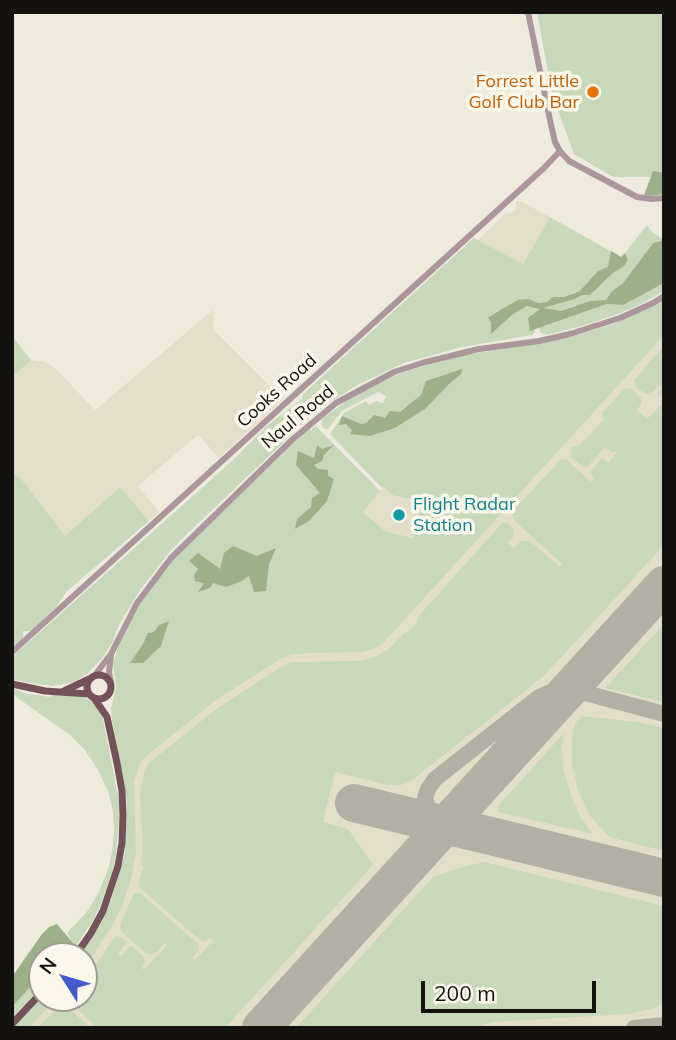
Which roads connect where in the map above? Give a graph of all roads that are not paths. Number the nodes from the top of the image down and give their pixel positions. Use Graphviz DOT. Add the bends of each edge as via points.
graph roads {
  1 [pos="528,12"];
  2 [pos="560,151"];
  3 [pos="664,198"];
  4 [pos="664,296"];
  5 [pos="12,652"];
  6 [pos="111,654"];
  7 [pos="92,677"];
  8 [pos="12,684"];
  9 [pos="111,684"];
  10 [pos="63,691"];
  11 [pos="108,695"];
  12 [pos="92,696"];
  13 [pos="107,718"];
  14 [pos="85,942"];
  15 [pos="28,1007"];
  16 [pos="12,1024"];
  1 -- 2 [label="street"];
  2 -- 3 [label="street" via="569,161 636,197"];
  2 -- 5 [label="street, Cooks Road"];
  4 -- 6 [label="street, Naul Road" via="581,331 479,349 394,372 336,403 171,558 137,603"];
  6 -- 7 [label="street, Naul Road"];
  6 -- 9 [label="street, Naul Road"];
  7 -- 9 [label="main road" via="99,674"];
  7 -- 10 [label="main road, Naul Road"];
  7 -- 12 [label="main road" via="87,687"];
  8 -- 10 [label="main road"];
  9 -- 11 [label="main road"];
  10 -- 12 [label="main road"];
  11 -- 12 [label="main road" via="101,699"];
  11 -- 13 [label="main road"];
  12 -- 13 [label="main road"];
  13 -- 14 [label="main road" via="122,791 122,843 103,911"];
  15 -- 16 [label="main road"];
}
